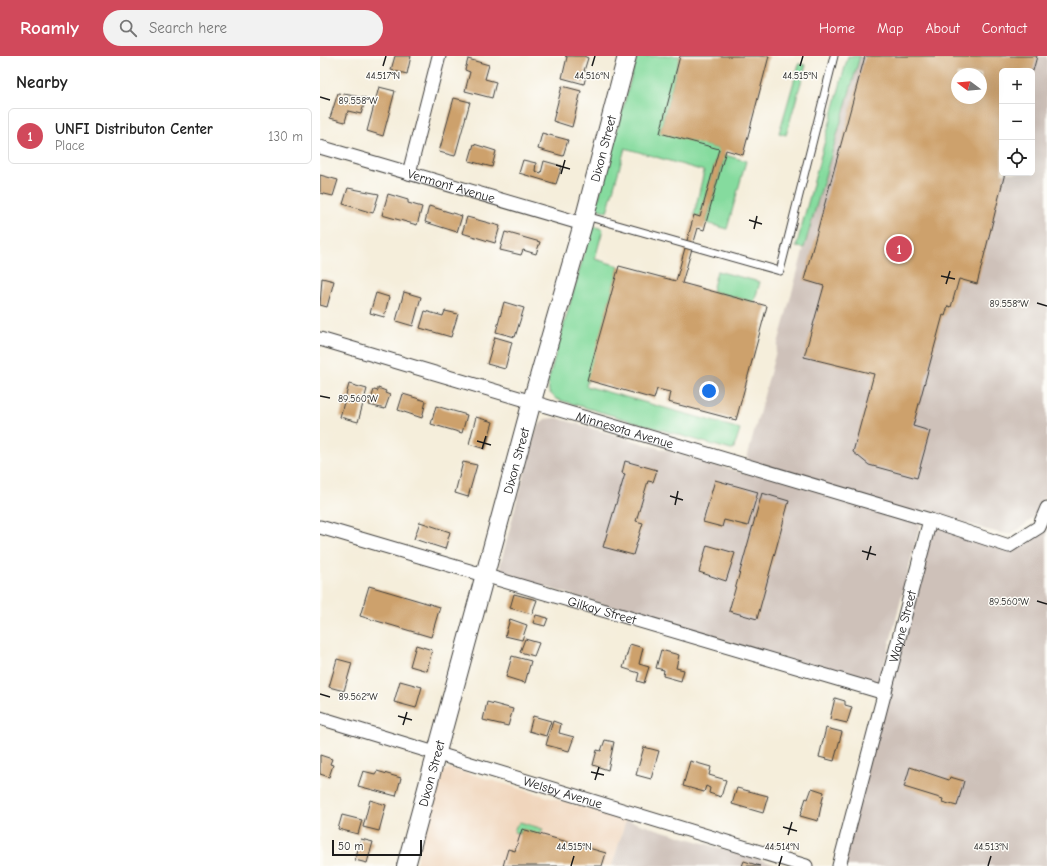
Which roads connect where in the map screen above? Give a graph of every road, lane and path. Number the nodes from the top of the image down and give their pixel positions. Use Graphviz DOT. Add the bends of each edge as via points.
graph roads {
  1 [pos="440,56"];
  2 [pos="628,56"];
  3 [pos="834,56"];
  4 [pos="320,147"];
  5 [pos="409,173"];
  6 [pos="585,220"];
  7 [pos="320,339"];
  8 [pos="532,401"];
  9 [pos="1047,508"];
  10 [pos="930,520"];
  11 [pos="320,526"];
  12 [pos="485,576"];
  13 [pos="885,693"];
  14 [pos="320,718"];
  15 [pos="438,752"];
  16 [pos="406,866"];
  17 [pos="806,866"];
  18 [pos="839,866"];
  1 -- 5 [label="street"];
  2 -- 6 [label="street, Dixon Street"];
  3 -- 6 [label="lane" via="780,271"];
  4 -- 5 [label="street, Vermont Avenue"];
  5 -- 6 [label="street, Vermont Avenue"];
  6 -- 8 [label="street, Dixon Street"];
  7 -- 8 [label="street, Minnesota Avenue"];
  8 -- 10 [label="street, Minnesota Avenue"];
  8 -- 12 [label="street, Dixon Street"];
  9 -- 10 [label="street" via="1039,527 1009,546"];
  10 -- 13 [label="street, Wayne Street"];
  11 -- 12 [label="street, Gilkay Street"];
  12 -- 13 [label="street, Gilkay Street"];
  12 -- 15 [label="street, Dixon Street"];
  13 -- 18 [label="street, Wayne Street"];
  14 -- 15 [label="street, Welsby Avenue"];
  15 -- 16 [label="street, Dixon Street"];
  15 -- 17 [label="street, Welsby Avenue"];
}
